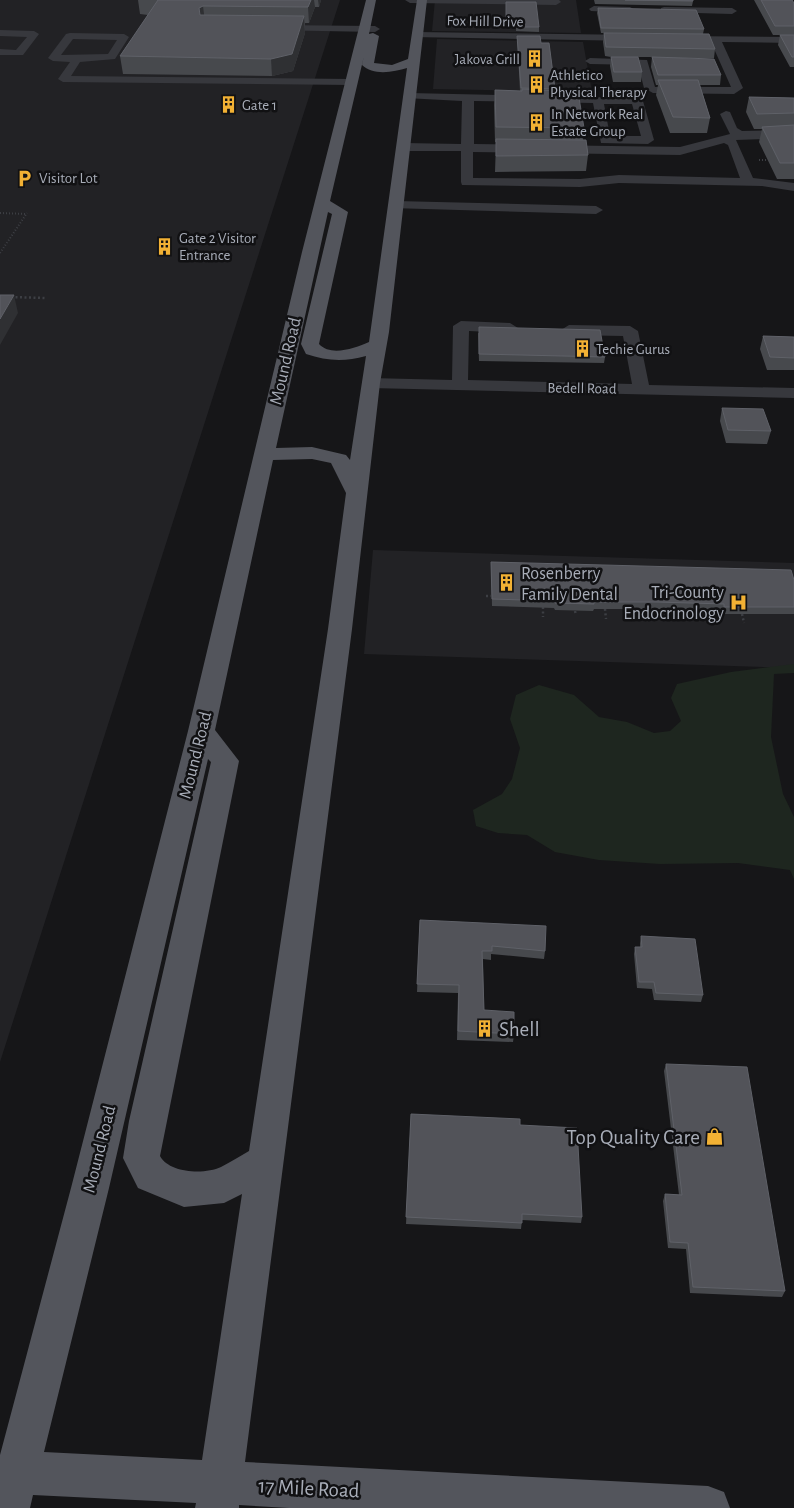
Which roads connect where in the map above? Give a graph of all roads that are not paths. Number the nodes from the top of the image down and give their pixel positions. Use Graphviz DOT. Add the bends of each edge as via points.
graph roads {
  1 [pos="373,0"];
  2 [pos="422,0"];
  3 [pos="726,0"];
  4 [pos="409,3"];
  5 [pos="489,8"];
  6 [pos="557,9"];
  7 [pos="594,9"];
  8 [pos="735,18"];
  9 [pos="262,28"];
  10 [pos="370,29"];
  11 [pos="411,31"];
  12 [pos="1,34"];
  13 [pos="490,36"];
  14 [pos="561,37"];
  15 [pos="647,38"];
  16 [pos="666,38"];
  17 [pos="714,39"];
  18 [pos="745,40"];
  19 [pos="794,40"];
  20 [pos="0,52"];
  21 [pos="78,59"];
  22 [pos="414,61"];
  23 [pos="590,61"];
  24 [pos="352,82"];
  25 [pos="410,96"];
  26 [pos="468,97"];
  27 [pos="598,100"];
  28 [pos="726,114"];
  29 [pos="794,134"];
  30 [pos="739,135"];
  31 [pos="724,138"];
  32 [pos="403,147"];
  33 [pos="466,148"];
  34 [pos="748,182"];
  35 [pos="794,188"];
  36 [pos="323,202"];
  37 [pos="396,205"];
  38 [pos="596,210"];
  39 [pos="531,328"];
  40 [pos="550,329"];
  41 [pos="375,346"];
  42 [pos="370,383"];
  43 [pos="460,385"];
  44 [pos="642,390"];
  45 [pos="794,393"];
  46 [pos="265,454"];
  47 [pos="356,492"];
  48 [pos="201,731"];
  49 [pos="266,1161"];
  50 [pos="8,1484"];
  51 [pos="219,1496"];
  52 [pos="708,1508"];
  1 -- 10 [label="main road, Mound Road"];
  2 -- 4 [label="street"];
  2 -- 5 [label="street"];
  2 -- 11 [label="main road"];
  3 -- 8 [label="street"];
  5 -- 6 [label="street"];
  5 -- 13 [label="street"];
  6 -- 14 [label="street"];
  7 -- 8 [label="street"];
  8 -- 18 [label="street"];
  9 -- 10 [label="street"];
  10 -- 22 [label="main road" via="368,65 384,69"];
  10 -- 24 [label="main road, Mound Road"];
  11 -- 13 [label="street, Fox Hill Drive"];
  11 -- 22 [label="main road"];
  12 -- 20 [label="street" via="34,34 19,53"];
  13 -- 14 [label="street, Fox Hill Drive"];
  14 -- 15 [label="street, Fox Hill Drive"];
  16 -- 17 [label="street"];
  17 -- 18 [label="street"];
  17 -- 23 [label="street" via="721,64 737,88 734,91 653,90 650,88 647,62"];
  18 -- 19 [label="street"];
  21 -- 21 [label="lane" via="110,57 124,37 70,36 53,58"];
  21 -- 24 [label="street" via="63,79"];
  22 -- 25 [label="main road"];
  24 -- 36 [label="main road, Mound Road"];
  25 -- 26 [label="street"];
  25 -- 32 [label="main road"];
  26 -- 27 [label="street"];
  26 -- 33 [label="street"];
  27 -- 27 [label="street" via="637,101 648,140 605,140"];
  28 -- 30 [label="street" via="732,130"];
  29 -- 30 [label="street"];
  30 -- 31 [label="street"];
  31 -- 33 [label="street" via="696,152"];
  31 -- 34 [label="street" via="733,143"];
  32 -- 33 [label="street"];
  32 -- 37 [label="main road"];
  33 -- 34 [label="street" via="467,182 580,183 707,176"];
  34 -- 35 [label="street"];
  36 -- 41 [label="main road" via="340,212 310,344 312,350 327,356 355,355"];
  36 -- 46 [label="main road, Mound Road"];
  37 -- 38 [label="street"];
  37 -- 41 [label="main road" via="380,332"];
  39 -- 43 [label="street" via="461,326"];
  40 -- 44 [label="street" via="630,331"];
  41 -- 42 [label="main road"];
  42 -- 43 [label="street, Bedell Road"];
  42 -- 47 [label="main road"];
  43 -- 44 [label="street, Bedell Road"];
  44 -- 45 [label="street, Bedell Road"];
  46 -- 47 [label="main road" via="312,453 339,459"];
  46 -- 48 [label="main road, Mound Road"];
  47 -- 49 [label="main road"];
  48 -- 49 [label="main road" via="226,761 146,1121 141,1158 150,1176 184,1189 224,1185"];
  48 -- 50 [label="main road, Mound Road" via="90,1188"];
  49 -- 51 [label="main road"];
  50 -- 51 [label="main road, 17 Mile Road"];
  51 -- 52 [label="main road, 17 Mile Road"];
}
